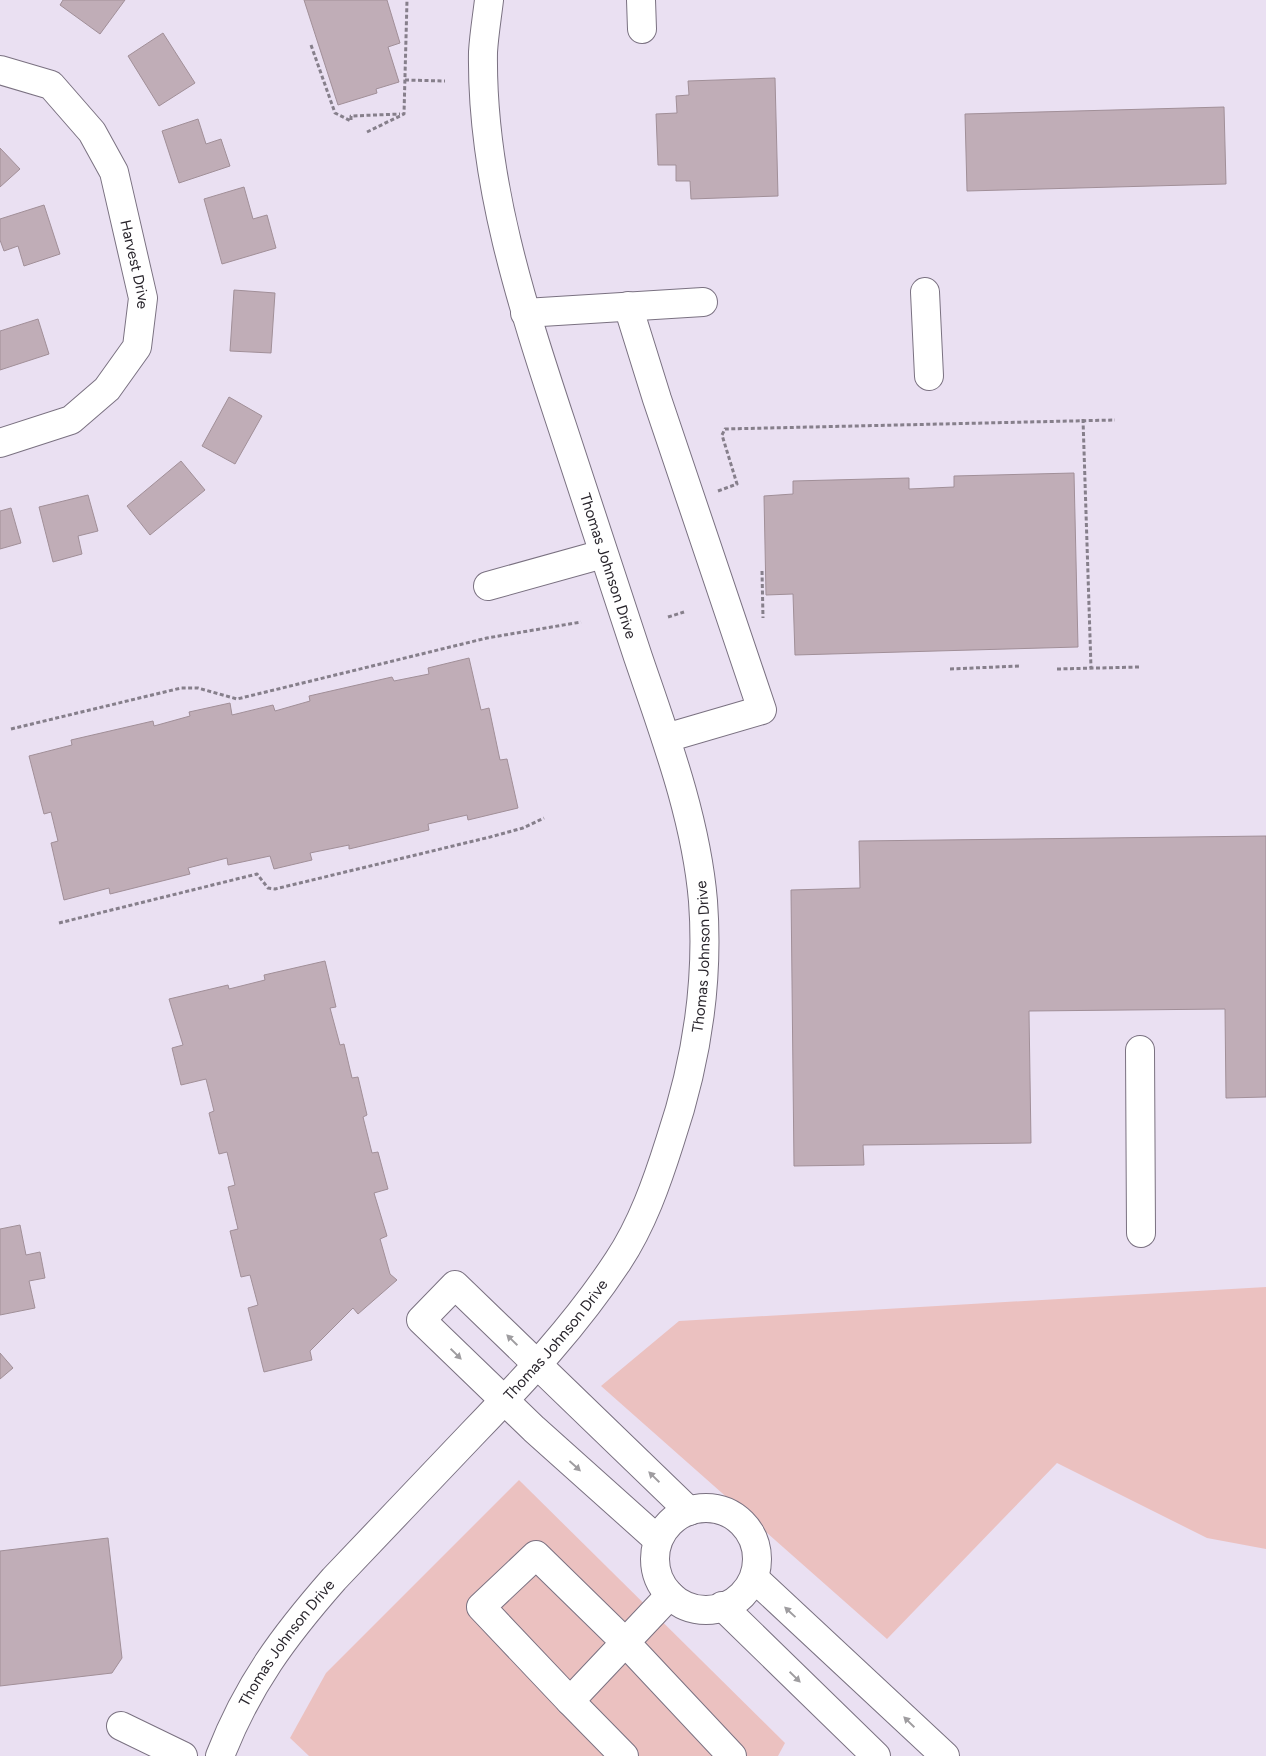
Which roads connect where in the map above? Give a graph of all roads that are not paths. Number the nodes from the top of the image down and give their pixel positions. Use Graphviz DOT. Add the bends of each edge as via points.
graph roads {
  1 [pos="488,0"];
  2 [pos="641,0"];
  3 [pos="642,29"];
  4 [pos="0,70"];
  5 [pos="925,292"];
  6 [pos="703,302"];
  7 [pos="628,306"];
  8 [pos="525,313"];
  9 [pos="929,376"];
  10 [pos="0,443"];
  11 [pos="603,554"];
  12 [pos="488,586"];
  13 [pos="666,738"];
  14 [pos="1140,1050"];
  15 [pos="1141,1233"];
  16 [pos="539,1365"];
  17 [pos="504,1400"];
  18 [pos="689,1511"];
  19 [pos="658,1540"];
  20 [pos="754,1578"];
  21 [pos="670,1595"];
  22 [pos="722,1606"];
  23 [pos="625,1642"];
  24 [pos="570,1701"];
  25 [pos="121,1726"];
  26 [pos="183,1756"];
  27 [pos="220,1756"];
  28 [pos="624,1756"];
  29 [pos="732,1756"];
  30 [pos="876,1756"];
  31 [pos="944,1756"];
  1 -- 8 [label="street, Thomas Johnson Drive" via="483,52 490,146 497,193"];
  2 -- 3 [label="street"];
  4 -- 10 [label="street, Harvest Drive" via="51,85 92,132 114,172 143,298 137,347 107,389 71,420"];
  5 -- 9 [label="street"];
  6 -- 7 [label="street"];
  7 -- 8 [label="street"];
  7 -- 13 [label="street" via="656,399 762,710"];
  8 -- 11 [label="street, Thomas Johnson Drive"];
  11 -- 12 [label="street"];
  11 -- 13 [label="street, Thomas Johnson Drive"];
  13 -- 16 [label="street, Thomas Johnson Drive" via="695,848 703,900 701,1009 691,1068 661,1169 622,1256"];
  14 -- 15 [label="street"];
  16 -- 17 [label="street, Thomas Johnson Drive"];
  16 -- 17 [label="street, one-way" via="455,1285 421,1320"];
  18 -- 16 [label="street, one-way"];
  17 -- 19 [label="street, one-way"];
  17 -- 27 [label="street, Thomas Johnson Drive" via="298,1621 252,1686"];
  18 -- 19 [label="street" via="667,1525"];
  18 -- 20 [label="street" via="710,1508 739,1520 756,1546"];
  19 -- 21 [label="street" via="654,1558 657,1575"];
  20 -- 22 [label="street" via="744,1593"];
  31 -- 20 [label="street, one-way"];
  21 -- 22 [label="street" via="679,1603 696,1609 713,1610"];
  21 -- 23 [label="street"];
  22 -- 30 [label="street, one-way"];
  23 -- 24 [label="street"];
  23 -- 24 [label="street" via="536,1555 481,1607"];
  23 -- 29 [label="street"];
  24 -- 28 [label="street"];
  25 -- 26 [label="street"];
}
